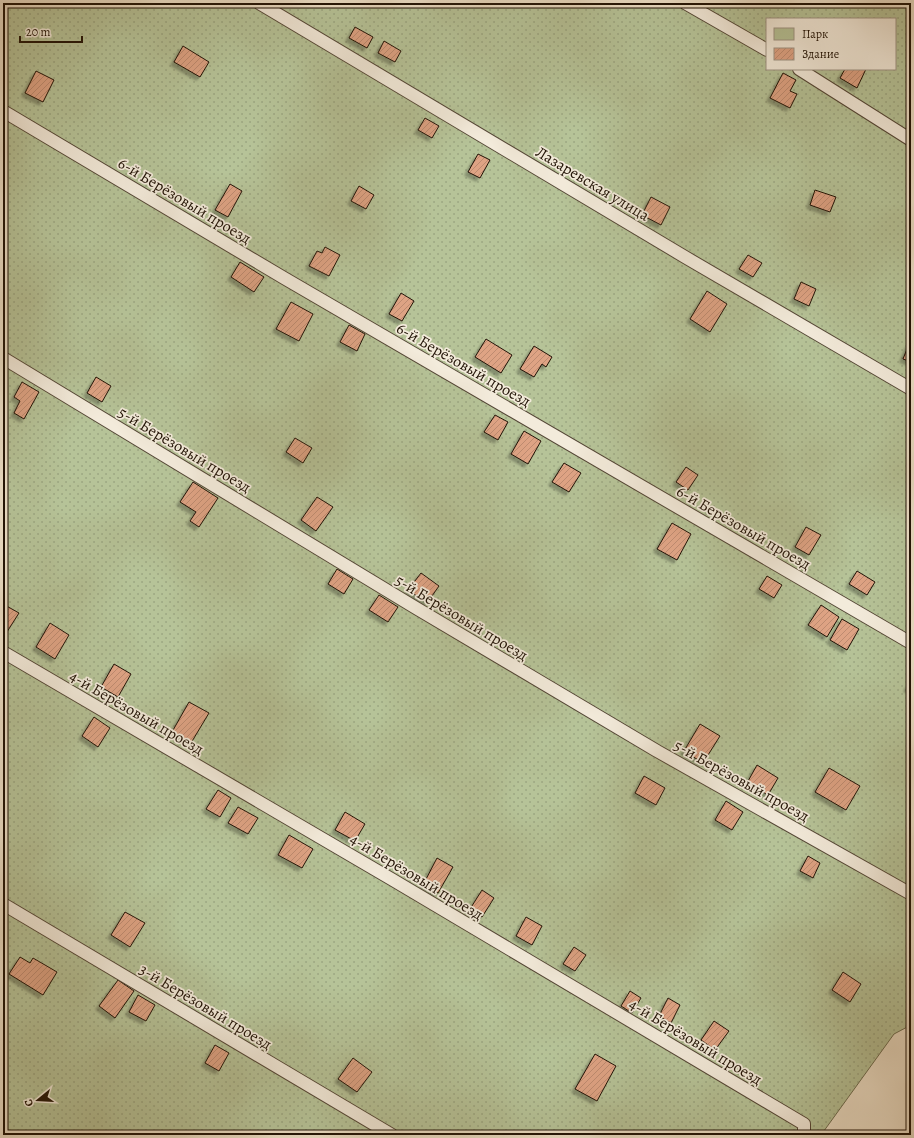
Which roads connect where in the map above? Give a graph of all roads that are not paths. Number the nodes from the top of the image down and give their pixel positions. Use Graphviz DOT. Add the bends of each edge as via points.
graph roads {
  1 [pos="259,3"];
  2 [pos="685,3"];
  3 [pos="766,49"];
  4 [pos="802,70"];
  5 [pos="3,110"];
  6 [pos="911,140"];
  7 [pos="3,358"];
  8 [pos="911,390"];
  9 [pos="911,643"];
  10 [pos="3,652"];
  11 [pos="911,894"];
  12 [pos="3,904"];
  13 [pos="392,1135"];
  14 [pos="804,1135"];
  1 -- 8 [label="lane, Лазаревская улица"];
  2 -- 3 [label="lane"];
  4 -- 6 [label="lane"];
  5 -- 9 [label="lane, 6-й Берёзовый проезд" via="284,278"];
  7 -- 11 [label="lane, 5-й Берёзовый проезд" via="657,751"];
  10 -- 14 [label="lane, 4-й Берёзовый проезд" via="804,1124"];
  12 -- 13 [label="lane, 3-й Берёзовый проезд"];
}
